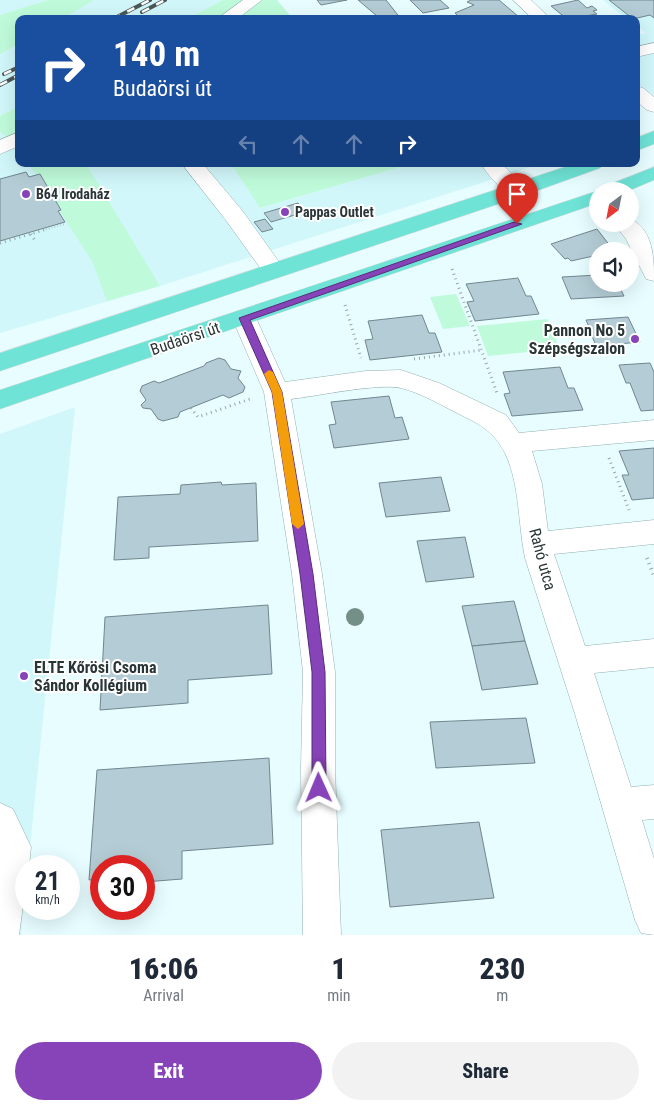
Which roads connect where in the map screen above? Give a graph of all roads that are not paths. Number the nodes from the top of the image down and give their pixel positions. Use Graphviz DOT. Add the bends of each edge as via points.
graph roads {
  1 [pos="254,0"];
  2 [pos="521,0"];
  3 [pos="231,15"];
  4 [pos="538,15"];
  5 [pos="654,48"];
  6 [pos="640,51"];
  7 [pos="640,95"];
  8 [pos="654,106"];
  9 [pos="654,138"];
  10 [pos="15,140"];
  11 [pos="640,143"];
  12 [pos="0,148"];
  13 [pos="194,167"];
  14 [pos="494,167"];
  15 [pos="585,167"];
  16 [pos="652,174"];
  17 [pos="632,182"];
  18 [pos="518,191"];
  19 [pos="589,199"];
  20 [pos="632,232"];
  21 [pos="274,271"];
  22 [pos="654,274"];
  23 [pos="244,318"];
  24 [pos="0,362"];
  25 [pos="264,395"];
  26 [pos="0,400"];
  27 [pos="654,430"];
  28 [pos="514,443"];
  29 [pos="646,533"];
  30 [pos="536,544"];
  31 [pos="654,653"];
  32 [pos="574,661"];
  33 [pos="654,802"];
  34 [pos="618,805"];
  35 [pos="0,821"];
  36 [pos="654,920"];
  37 [pos="0,934"];
  38 [pos="322,935"];
  1 -- 3 [label="street"];
  2 -- 4 [label="street"];
  5 -- 6 [label="street"];
  7 -- 8 [label="street"];
  9 -- 11 [label="main road"];
  10 -- 12 [label="street"];
  13 -- 21 [label="street"];
  14 -- 18 [label="street"];
  15 -- 18 [label="main road"];
  16 -- 17 [label="main road, Budaörsi út"];
  18 -- 21 [label="main road"];
  19 -- 23 [label="main road, Budaörsi út"];
  20 -- 22 [label="street"];
  21 -- 24 [label="main road"];
  23 -- 25 [label="street"];
  23 -- 26 [label="main road, Budaörsi út"];
  25 -- 28 [label="street, Rahó utca" via="366,380 401,379 485,415 497,422"];
  25 -- 38 [label="street" via="306,574 319,672"];
  27 -- 28 [label="street"];
  28 -- 30 [label="street, Rahó utca" via="528,484"];
  29 -- 30 [label="street"];
  30 -- 32 [label="street, Rahó utca"];
  31 -- 32 [label="street"];
  32 -- 34 [label="street, Rahó utca"];
  33 -- 34 [label="street"];
  34 -- 36 [label="street, Rahó utca"];
  35 -- 37 [label="street" via="13,847"];
}
